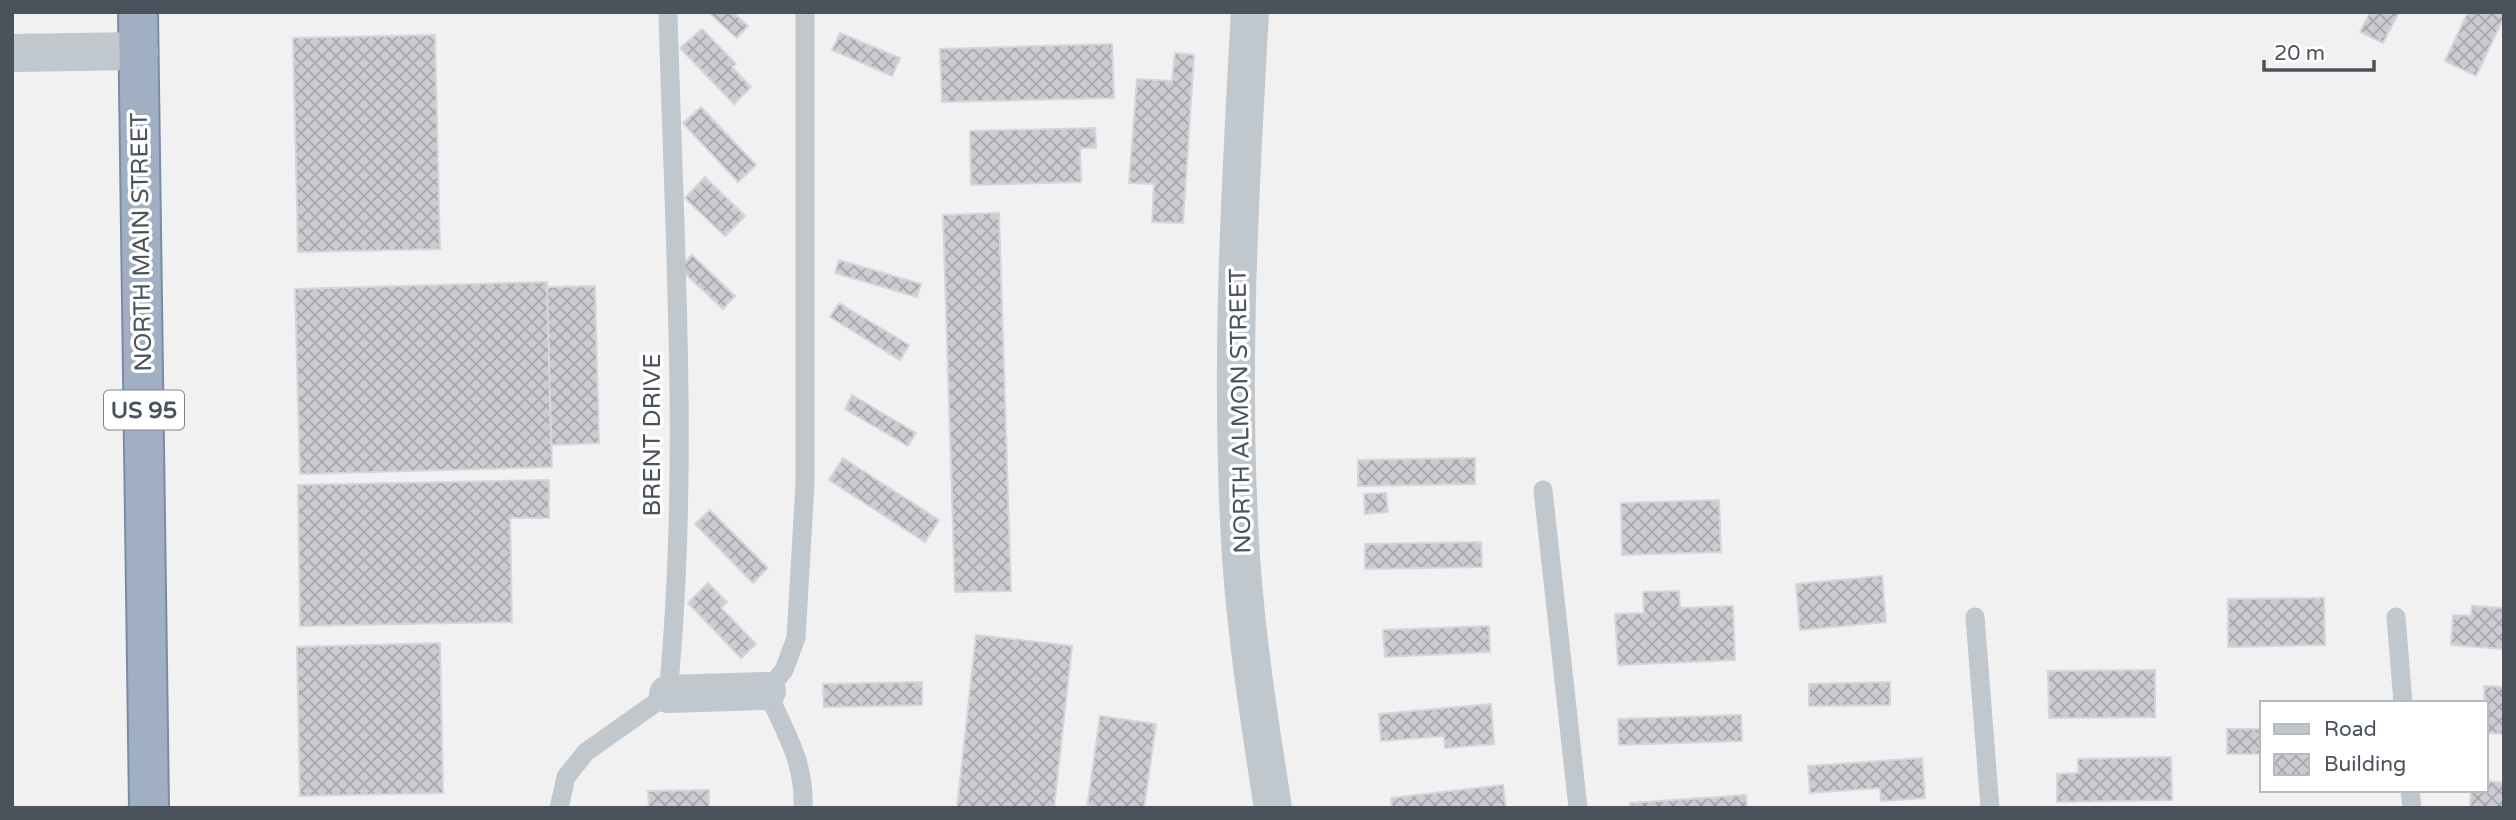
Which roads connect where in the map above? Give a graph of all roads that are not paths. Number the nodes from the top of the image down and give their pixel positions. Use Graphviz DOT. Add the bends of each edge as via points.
graph roads {
  1 [pos="138,12"];
  2 [pos="668,12"];
  3 [pos="806,12"];
  4 [pos="1250,12"];
  5 [pos="139,51"];
  6 [pos="12,52"];
  7 [pos="1543,490"];
  8 [pos="1975,617"];
  9 [pos="2396,617"];
  10 [pos="767,691"];
  11 [pos="668,694"];
  12 [pos="2403,701"];
  13 [pos="149,808"];
  14 [pos="559,808"];
  15 [pos="803,808"];
  16 [pos="1273,808"];
  17 [pos="1578,808"];
  18 [pos="1990,808"];
  1 -- 5 [label="highway, NORTH MAIN STREET / US 95"];
  2 -- 11 [label="lane, BRENT DRIVE" via="678,388 677,603"];
  3 -- 10 [label="lane" via="804,484 796,638 784,670"];
  4 -- 16 [label="street, NORTH ALMON STREET" via="1236,372 1240,541 1256,702"];
  5 -- 6 [label="street"];
  5 -- 13 [label="highway, NORTH MAIN STREET / US 95"];
  7 -- 17 [label="lane"];
  8 -- 18 [label="lane"];
  9 -- 12 [label="lane"];
  10 -- 11 [label="street"];
  10 -- 15 [label="lane" via="804,780"];
  11 -- 14 [label="lane" via="586,752 566,777"];
}
